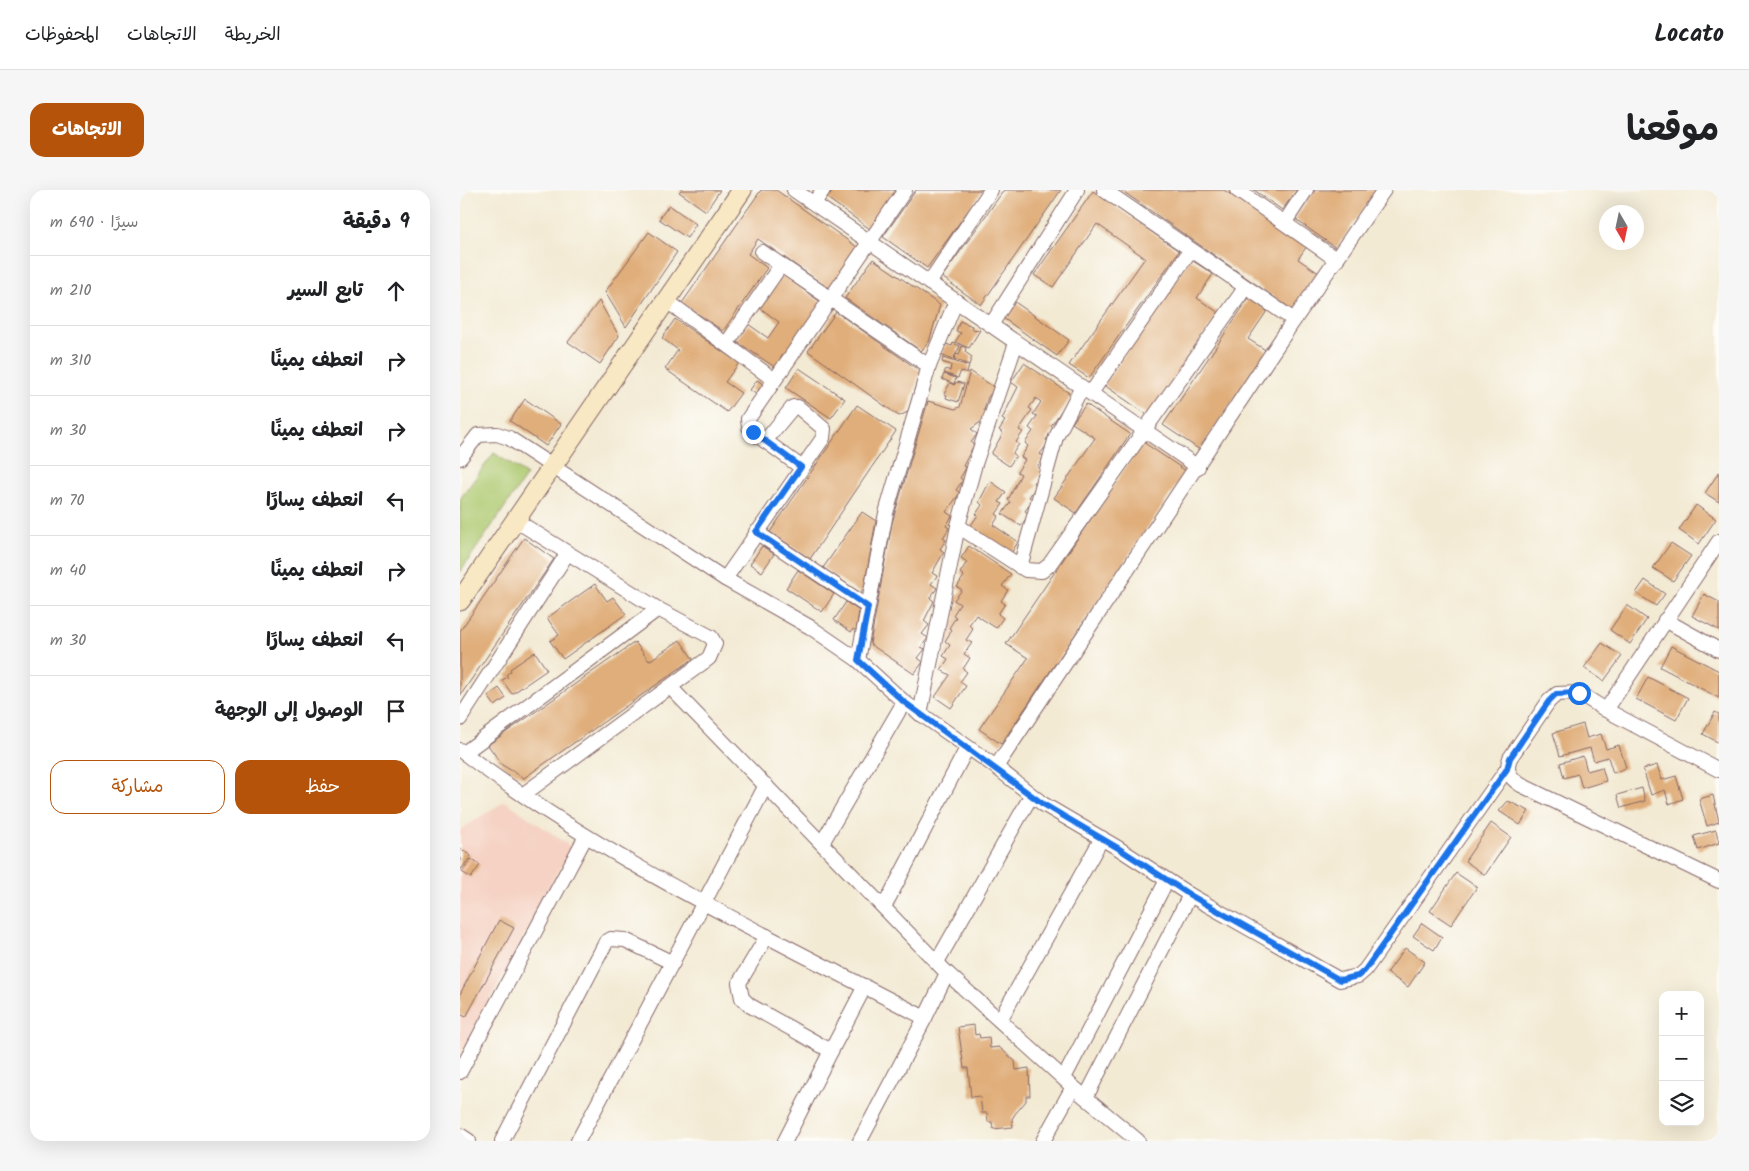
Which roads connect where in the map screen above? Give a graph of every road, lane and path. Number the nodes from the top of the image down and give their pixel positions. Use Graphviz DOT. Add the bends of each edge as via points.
graph roads {
  1 [pos="742,190"];
  2 [pos="794,190"];
  3 [pos="823,190"];
  4 [pos="905,190"];
  5 [pos="991,190"];
  6 [pos="1077,190"];
  7 [pos="1104,190"];
  8 [pos="1237,190"];
  9 [pos="1306,190"];
  10 [pos="1384,190"];
  11 [pos="814,203"];
  12 [pos="1285,222"];
  13 [pos="870,242"];
  14 [pos="1190,251"];
  15 [pos="762,252"];
  16 [pos="1336,260"];
  17 [pos="781,265"];
  18 [pos="929,283"];
  19 [pos="1245,288"];
  20 [pos="831,300"];
  21 [pos="667,301"];
  22 [pos="956,301"];
  23 [pos="1294,320"];
  24 [pos="991,325"];
  25 [pos="1016,343"];
  26 [pos="727,344"];
  27 [pos="928,366"];
  28 [pos="773,380"];
  29 [pos="1087,390"];
  30 [pos="1145,430"];
  31 [pos="765,441"];
  32 [pos="460,458"];
  33 [pos="553,466"];
  34 [pos="801,467"];
  35 [pos="1198,467"];
  36 [pos="515,520"];
  37 [pos="958,526"];
  38 [pos="756,532"];
  39 [pos="1719,542"];
  40 [pos="567,554"];
  41 [pos="1020,567"];
  42 [pos="725,579"];
  43 [pos="460,601"];
  44 [pos="868,607"];
  45 [pos="658,609"];
  46 [pos="1665,620"];
  47 [pos="1719,650"];
  48 [pos="858,660"];
  49 [pos="670,687"];
  50 [pos="904,702"];
  51 [pos="1606,710"];
  52 [pos="920,714"];
  53 [pos="460,719"];
  54 [pos="967,748"];
  55 [pos="462,752"];
  56 [pos="996,768"];
  57 [pos="1507,769"];
  58 [pos="1719,770"];
  59 [pos="766,785"];
  60 [pos="524,794"];
  61 [pos="1031,796"];
  62 [pos="586,836"];
  63 [pos="1102,838"];
  64 [pos="822,843"];
  65 [pos="1168,880"];
  66 [pos="1719,881"];
  67 [pos="1190,895"];
  68 [pos="704,902"];
  69 [pos="884,907"];
  70 [pos="767,936"];
  71 [pos="937,962"];
  72 [pos="673,963"];
  73 [pos="947,972"];
  74 [pos="865,986"];
  75 [pos="925,1018"];
  76 [pos="1000,1020"];
  77 [pos="831,1051"];
  78 [pos="460,1072"];
  79 [pos="1068,1083"];
  80 [pos="1086,1097"];
  81 [pos="460,1135"];
  82 [pos="469,1141"];
  83 [pos="502,1141"];
  84 [pos="578,1141"];
  85 [pos="785,1141"];
  86 [pos="860,1141"];
  87 [pos="1043,1141"];
  88 [pos="1138,1141"];
  1 -- 21 [label="street"];
  2 -- 11 [label="street"];
  3 -- 11 [label="street"];
  4 -- 13 [label="street"];
  5 -- 18 [label="street"];
  6 -- 24 [label="street"];
  7 -- 14 [label="street"];
  8 -- 12 [label="street"];
  9 -- 12 [label="street"];
  10 -- 16 [label="street"];
  11 -- 13 [label="street"];
  12 -- 16 [label="street"];
  13 -- 18 [label="street"];
  13 -- 20 [label="street"];
  14 -- 19 [label="street"];
  14 -- 29 [label="street"];
  15 -- 17 [label="street"];
  16 -- 23 [label="street"];
  17 -- 20 [label="street"];
  17 -- 26 [label="street"];
  18 -- 22 [label="street"];
  19 -- 23 [label="street"];
  19 -- 30 [label="street"];
  20 -- 27 [label="street"];
  20 -- 28 [label="street"];
  21 -- 26 [label="street"];
  21 -- 33 [label="street"];
  22 -- 24 [label="street"];
  22 -- 27 [label="street"];
  23 -- 35 [label="street"];
  24 -- 25 [label="street"];
  25 -- 29 [label="street"];
  25 -- 37 [label="street"];
  26 -- 28 [label="street"];
  27 -- 44 [label="street" via="886,513"];
  28 -- 31 [label="street" via="748,419 751,430"];
  29 -- 30 [label="street"];
  29 -- 41 [label="street" via="1056,437"];
  30 -- 35 [label="street"];
  30 -- 41 [label="street" via="1049,565 1036,572"];
  31 -- 34 [label="street"];
  31 -- 34 [label="street" via="788,412 793,407 798,408 825,432"];
  32 -- 33 [label="street" via="478,435 497,434"];
  33 -- 36 [label="street"];
  33 -- 42 [label="street"];
  34 -- 38 [label="street"];
  35 -- 56 [label="street"];
  36 -- 40 [label="street"];
  36 -- 43 [label="street"];
  37 -- 41 [label="street"];
  37 -- 52 [label="street"];
  38 -- 42 [label="street"];
  38 -- 44 [label="street"];
  39 -- 46 [label="street"];
  40 -- 45 [label="street"];
  40 -- 53 [label="street"];
  42 -- 48 [label="street" via="810,627"];
  44 -- 48 [label="street"];
  45 -- 49 [label="street" via="711,637 715,644 709,658"];
  45 -- 55 [label="street"];
  46 -- 47 [label="street"];
  46 -- 51 [label="street"];
  48 -- 50 [label="street"];
  49 -- 59 [label="street"];
  49 -- 60 [label="street"];
  50 -- 52 [label="street"];
  50 -- 64 [label="street"];
  51 -- 57 [label="street" via="1579,693 1556,694 1510,758"];
  51 -- 58 [label="street"];
  52 -- 54 [label="street"];
  54 -- 56 [label="street"];
  54 -- 69 [label="street"];
  55 -- 60 [label="street"];
  56 -- 61 [label="street"];
  57 -- 66 [label="street" via="1510,777 1521,785"];
  57 -- 67 [label="street" via="1358,976 1340,980 1330,976"];
  59 -- 64 [label="street"];
  59 -- 68 [label="street"];
  60 -- 62 [label="street"];
  61 -- 63 [label="street"];
  61 -- 71 [label="street"];
  62 -- 68 [label="street"];
  62 -- 78 [label="street"];
  63 -- 65 [label="street"];
  63 -- 76 [label="street"];
  64 -- 69 [label="street"];
  65 -- 67 [label="street"];
  65 -- 79 [label="street"];
  67 -- 80 [label="street"];
  68 -- 70 [label="street"];
  68 -- 72 [label="street"];
  69 -- 71 [label="street"];
  70 -- 74 [label="street"];
  70 -- 77 [label="street" via="739,983 742,998"];
  71 -- 73 [label="street"];
  72 -- 83 [label="street" via="625,940 606,942"];
  72 -- 84 [label="street"];
  73 -- 75 [label="street"];
  73 -- 76 [label="street"];
  74 -- 75 [label="street"];
  74 -- 77 [label="street"];
  75 -- 86 [label="street"];
  76 -- 79 [label="street"];
  77 -- 85 [label="street"];
  79 -- 80 [label="street"];
  79 -- 87 [label="street"];
  80 -- 88 [label="street"];
  81 -- 82 [label="street"];
}
